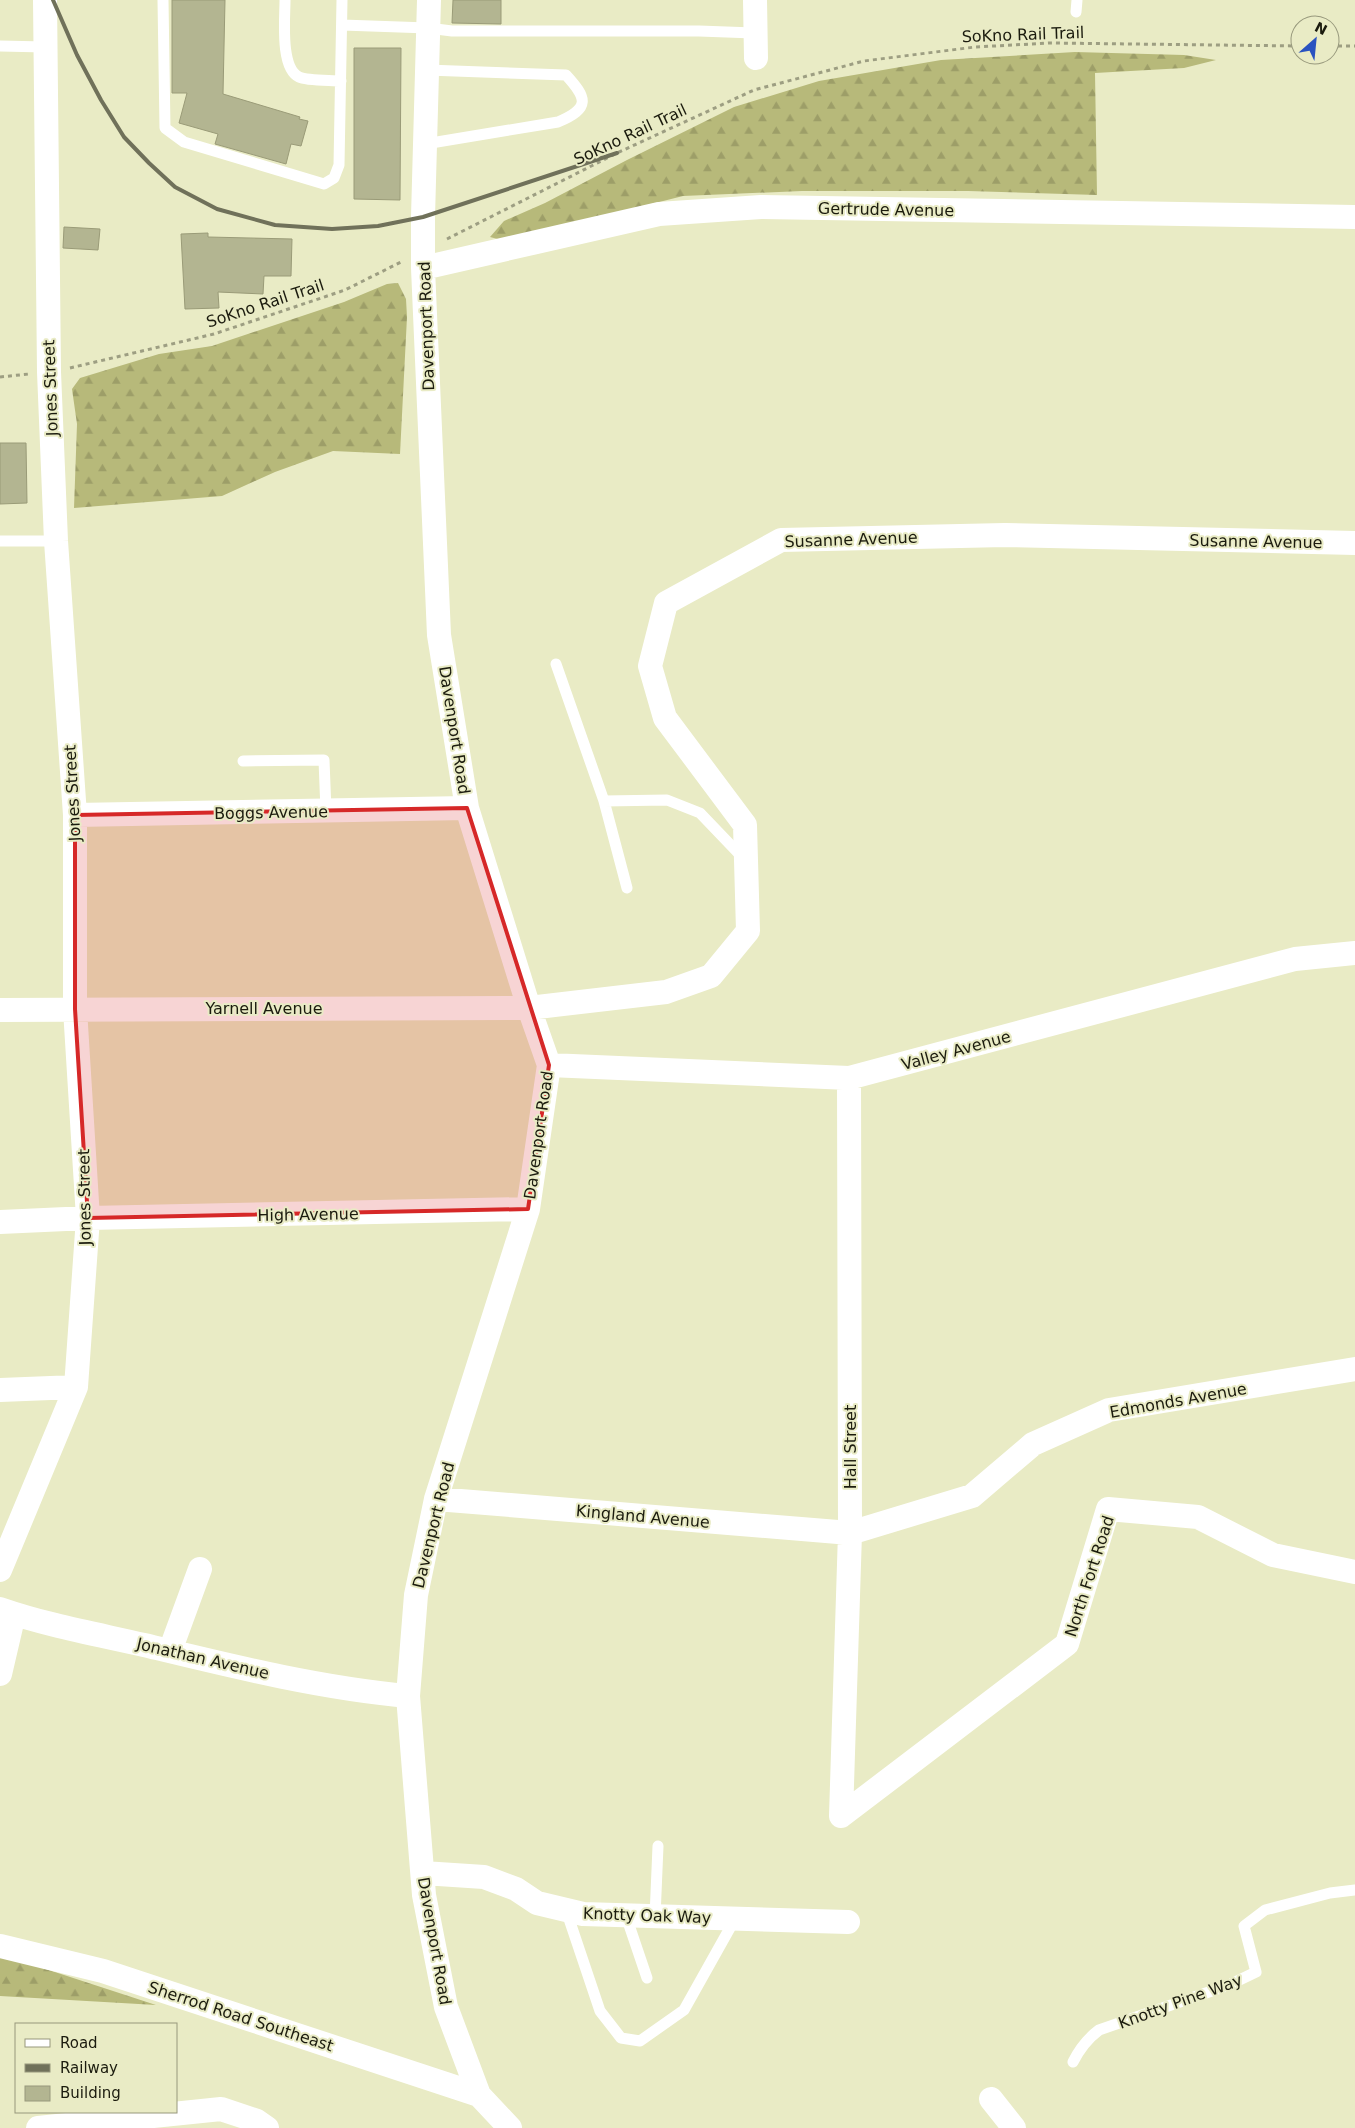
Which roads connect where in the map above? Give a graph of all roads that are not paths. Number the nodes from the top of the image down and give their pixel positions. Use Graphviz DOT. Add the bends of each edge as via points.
graph roads {
  1 [pos="45,0"];
  2 [pos="163,0"];
  3 [pos="285,0"];
  4 [pos="342,0"];
  5 [pos="429,0"];
  6 [pos="755,0"];
  7 [pos="1077,0"];
  8 [pos="1076,12"];
  9 [pos="342,25"];
  10 [pos="428,28"];
  11 [pos="754,33"];
  12 [pos="0,46"];
  13 [pos="45,47"];
  14 [pos="756,58"];
  15 [pos="427,70"];
  16 [pos="341,81"];
  17 [pos="425,144"];
  18 [pos="1355,217"];
  19 [pos="423,260"];
  20 [pos="0,541"];
  21 [pos="56,541"];
  22 [pos="1355,543"];
  23 [pos="556,664"];
  24 [pos="243,761"];
  25 [pos="604,801"];
  26 [pos="467,808"];
  27 [pos="326,811"];
  28 [pos="75,815"];
  29 [pos="746,862"];
  30 [pos="627,888"];
  31 [pos="1355,953"];
  32 [pos="75,1008"];
  33 [pos="528,1008"];
  34 [pos="0,1010"];
  35 [pos="550,1065"];
  36 [pos="849,1078"];
  37 [pos="528,1209"];
  38 [pos="88,1218"];
  39 [pos="0,1222"];
  40 [pos="1355,1369"];
  41 [pos="76,1387"];
  42 [pos="0,1390"];
  43 [pos="436,1499"];
  44 [pos="850,1533"];
  45 [pos="200,1569"];
  46 [pos="0,1570"];
  47 [pos="1355,1572"];
  48 [pos="7,1612"];
  49 [pos="170,1651"];
  50 [pos="0,1674"];
  51 [pos="408,1696"];
  52 [pos="841,1816"];
  53 [pos="658,1846"];
  54 [pos="423,1873"];
  55 [pos="1355,1890"];
  56 [pos="566,1910"];
  57 [pos="626,1916"];
  58 [pos="655,1917"];
  59 [pos="736,1919"];
  60 [pos="848,1922"];
  61 [pos="0,1946"];
  62 [pos="647,1978"];
  63 [pos="1073,2062"];
  64 [pos="479,2095"];
  65 [pos="991,2099"];
  66 [pos="38,2128"];
  67 [pos="266,2128"];
  68 [pos="510,2128"];
  69 [pos="1014,2128"];
  1 -- 13 [label="street, Jones Street"];
  2 -- 16 [label="lane" via="165,128 184,142 324,184 334,178 339,165"];
  3 -- 16 [label="lane" via="290,70 299,78"];
  4 -- 9 [label="lane"];
  5 -- 10 [label="street, Davenport Road"];
  6 -- 11 [label="street"];
  7 -- 8 [label="lane"];
  9 -- 10 [label="lane"];
  9 -- 16 [label="lane"];
  10 -- 11 [label="lane" via="452,31"];
  10 -- 15 [label="street, Davenport Road"];
  11 -- 14 [label="street"];
  12 -- 13 [label="lane"];
  13 -- 21 [label="street, Jones Street" via="49,372"];
  15 -- 17 [label="street, Davenport Road"];
  15 -- 17 [label="lane" via="566,75 582,92 583,104 575,115 558,122"];
  17 -- 19 [label="street, Davenport Road"];
  18 -- 19 [label="street, Gertrude Avenue" via="761,207 659,214"];
  19 -- 26 [label="street, Davenport Road" via="440,635"];
  20 -- 21 [label="lane"];
  21 -- 28 [label="street, Jones Street"];
  22 -- 29 [label="street, Susanne Avenue" via="1005,535 781,540 666,603 650,666 665,718 745,825"];
  23 -- 25 [label="lane"];
  24 -- 27 [label="lane" via="324,760"];
  25 -- 29 [label="lane" via="667,800 700,814"];
  25 -- 30 [label="lane"];
  26 -- 27 [label="street, Boggs Avenue"];
  26 -- 33 [label="street, Davenport Road"];
  27 -- 28 [label="street, Boggs Avenue"];
  28 -- 32 [label="street, Jones Street"];
  29 -- 33 [label="street, Susanne Avenue" via="748,931 711,976 666,992"];
  31 -- 36 [label="street, Valley Avenue" via="1295,959"];
  32 -- 33 [label="street, Yarnell Avenue"];
  32 -- 34 [label="street, Yarnell Avenue"];
  32 -- 38 [label="street, Jones Street"];
  33 -- 35 [label="street, Davenport Road"];
  35 -- 36 [label="street, Valley Avenue"];
  35 -- 37 [label="street, Davenport Road"];
  36 -- 44 [label="street, Hall Street"];
  37 -- 38 [label="street, High Avenue"];
  37 -- 43 [label="street, Davenport Road"];
  38 -- 39 [label="street, High Avenue"];
  38 -- 41 [label="street, Jones Street"];
  40 -- 44 [label="street, Edmonds Avenue" via="1110,1410 1033,1444 972,1496"];
  41 -- 42 [label="street"];
  41 -- 46 [label="street, Jones Street"];
  43 -- 44 [label="street, Kingland Avenue"];
  43 -- 51 [label="street, Davenport Road" via="416,1595"];
  44 -- 52 [label="street, Hall Street"];
  45 -- 49 [label="street"];
  47 -- 52 [label="street, North Fort Road" via="1273,1555 1198,1517 1108,1508 1067,1644"];
  48 -- 49 [label="street, Jonathan Avenue"];
  48 -- 50 [label="street"];
  49 -- 51 [label="street, Jonathan Avenue" via="359,1691"];
  51 -- 54 [label="street, Davenport Road"];
  53 -- 58 [label="lane"];
  54 -- 56 [label="street, Knotty Oak Way" via="484,1876 516,1889 537,1903"];
  54 -- 64 [label="street, Davenport Road" via="424,1895 446,2007"];
  55 -- 63 [label="lane, Knotty Pine Way" via="1265,1910 1244,1926 1256,1972 1229,1985 1099,2030 1080,2048"];
  56 -- 57 [label="street, Knotty Oak Way"];
  56 -- 59 [label="lane" via="600,2010 621,2038 640,2041 684,2010"];
  57 -- 58 [label="street, Knotty Oak Way"];
  57 -- 62 [label="lane"];
  58 -- 59 [label="street, Knotty Oak Way"];
  59 -- 60 [label="street, Knotty Oak Way"];
  61 -- 64 [label="street, Sherrod Road Southeast" via="103,1970"];
  64 -- 68 [label="street, Davenport Road"];
  65 -- 69 [label="street"];
  66 -- 67 [label="street" via="221,2109 257,2121"];
}
